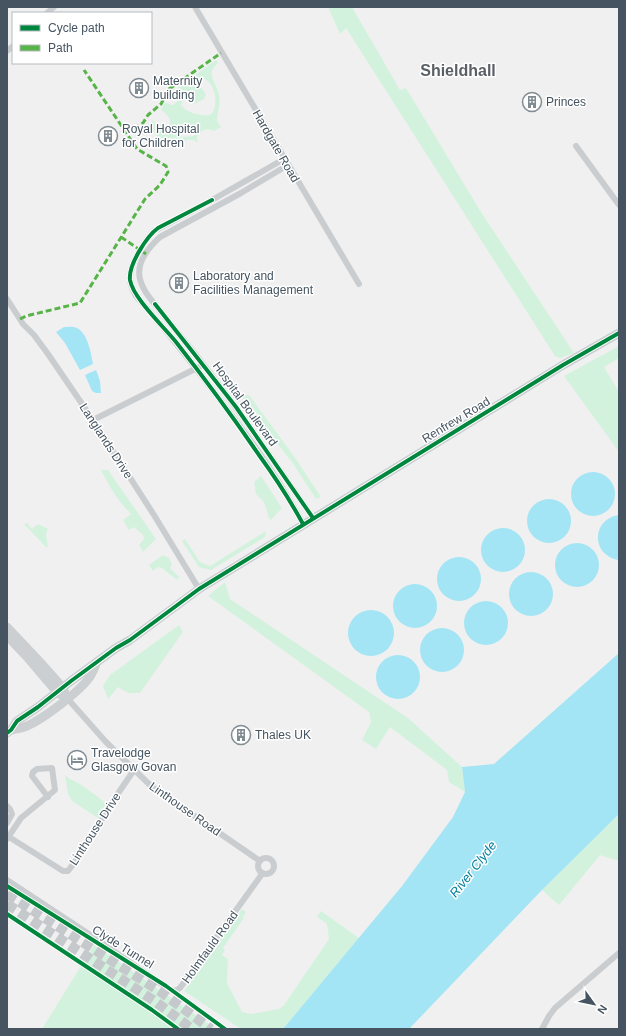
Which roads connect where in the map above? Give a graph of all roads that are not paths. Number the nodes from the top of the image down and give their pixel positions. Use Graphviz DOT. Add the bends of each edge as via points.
graph roads {
  1 [pos="195,7"];
  2 [pos="576,146"];
  3 [pos="284,159"];
  4 [pos="288,165"];
  5 [pos="619,205"];
  6 [pos="359,284"];
  7 [pos="7,299"];
  8 [pos="619,333"];
  9 [pos="203,364"];
  10 [pos="196,369"];
  11 [pos="93,420"];
  12 [pos="313,518"];
  13 [pos="303,524"];
  14 [pos="199,589"];
  15 [pos="7,627"];
  16 [pos="10,639"];
  17 [pos="97,662"];
  18 [pos="60,690"];
  19 [pos="68,698"];
  20 [pos="9,731"];
  21 [pos="134,770"];
  22 [pos="48,797"];
  23 [pos="7,806"];
  24 [pos="7,823"];
  25 [pos="8,838"];
  26 [pos="260,861"];
  27 [pos="262,874"];
  28 [pos="7,880"];
  29 [pos="619,953"];
  30 [pos="542,1029"];
  1 -- 3 [label="street, Hardgate Road"];
  2 -- 5 [label="street"];
  3 -- 4 [label="street, Hardgate Road"];
  3 -- 10 [label="street, Hospital Boulevard" via="154,231 147,238 133,263 130,278 133,290"];
  4 -- 6 [label="street, Hardgate Road"];
  4 -- 9 [label="street, Hospital Boulevard" via="164,234 151,245 141,262 140,278 146,293"];
  7 -- 11 [label="street, Langlands Drive"];
  8 -- 12 [label="street, Renfrew Road"];
  9 -- 10 [label="street"];
  9 -- 12 [label="street, Hospital Boulevard"];
  10 -- 11 [label="street"];
  10 -- 13 [label="street, Hospital Boulevard" via="233,417"];
  11 -- 14 [label="street, Langlands Drive"];
  12 -- 13 [label="street, Renfrew Road"];
  13 -- 14 [label="street, Renfrew Road"];
  14 -- 17 [label="street, Renfrew Road"];
  15 -- 16 [label="street"];
  16 -- 18 [label="street"];
  17 -- 18 [label="street, Renfrew Road"];
  17 -- 19 [label="street" via="88,679"];
  18 -- 19 [label="street"];
  18 -- 20 [label="street, Renfrew Road" via="16,721"];
  19 -- 20 [label="street" via="26,727"];
  19 -- 21 [label="street, Linthouse Road"];
  21 -- 25 [label="street, Linthouse Drive" via="68,871 63,871"];
  21 -- 26 [label="street, Linthouse Road" via="151,786"];
  22 -- 22 [label="street" via="32,776 32,772 37,769 52,768 55,790"];
  22 -- 25 [label="street, Linthouse Drive" via="21,818"];
  23 -- 24 [label="street" via="12,814"];
  26 -- 27 [label="street" via="258,869"];
  26 -- 27 [label="street, Linthouse Road" via="269,858 274,865 271,873"];
  27 -- 28 [label="street, Holmfauld Road" via="180,988 175,991"];
  29 -- 30 [label="street" via="555,1008"];
}
